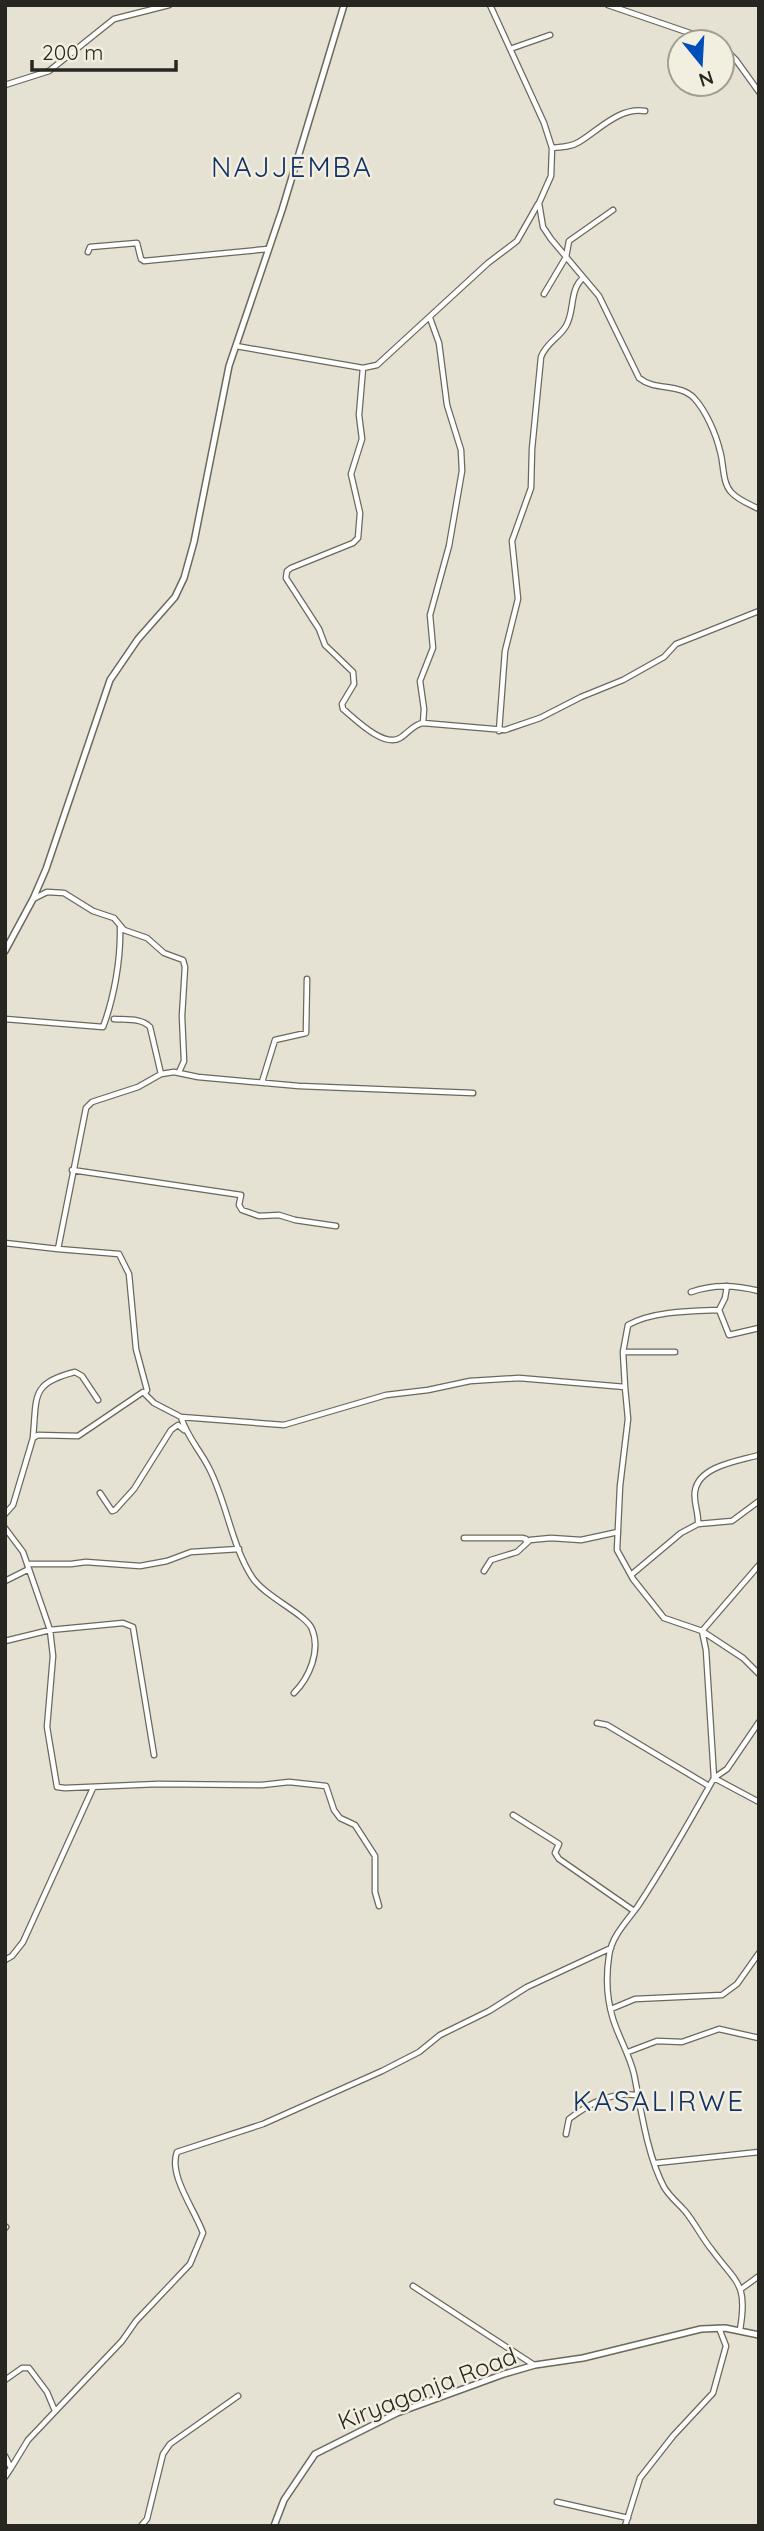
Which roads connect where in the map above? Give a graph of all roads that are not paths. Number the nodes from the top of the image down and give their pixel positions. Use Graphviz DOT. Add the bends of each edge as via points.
graph roads {
  1 [pos="169,5"];
  2 [pos="344,5"];
  3 [pos="489,5"];
  4 [pos="608,5"];
  5 [pos="160,6"];
  6 [pos="675,28"];
  7 [pos="550,35"];
  8 [pos="510,49"];
  9 [pos="736,60"];
  10 [pos="5,85"];
  11 [pos="759,92"];
  12 [pos="645,111"];
  13 [pos="552,148"];
  14 [pos="539,203"];
  15 [pos="613,209"];
  16 [pos="268,248"];
  17 [pos="88,252"];
  18 [pos="566,257"];
  19 [pos="583,278"];
  20 [pos="544,294"];
  21 [pos="429,318"];
  22 [pos="235,346"];
  23 [pos="363,368"];
  24 [pos="759,509"];
  25 [pos="759,611"];
  26 [pos="423,723"];
  27 [pos="499,731"];
  28 [pos="33,899"];
  29 [pos="120,926"];
  30 [pos="5,951"];
  31 [pos="307,979"];
  32 [pos="5,1019"];
  33 [pos="114,1019"];
  34 [pos="178,1073"];
  35 [pos="160,1074"];
  36 [pos="262,1082"];
  37 [pos="473,1093"];
  38 [pos="72,1170"];
  39 [pos="336,1226"];
  40 [pos="5,1243"];
  41 [pos="58,1249"];
  42 [pos="727,1286"];
  43 [pos="759,1291"];
  44 [pos="691,1292"];
  45 [pos="719,1310"];
  46 [pos="759,1328"];
  47 [pos="623,1352"];
  48 [pos="675,1352"];
  49 [pos="625,1387"];
  50 [pos="145,1393"];
  51 [pos="98,1400"];
  52 [pos="181,1417"];
  53 [pos="185,1431"];
  54 [pos="33,1438"];
  55 [pos="759,1455"];
  56 [pos="100,1493"];
  57 [pos="759,1502"];
  58 [pos="5,1514"];
  59 [pos="698,1524"];
  60 [pos="5,1528"];
  61 [pos="618,1532"];
  62 [pos="464,1538"];
  63 [pos="526,1543"];
  64 [pos="239,1549"];
  65 [pos="759,1565"];
  66 [pos="28,1567"];
  67 [pos="484,1571"];
  68 [pos="631,1575"];
  69 [pos="5,1581"];
  70 [pos="50,1630"];
  71 [pos="702,1631"];
  72 [pos="5,1641"];
  73 [pos="759,1674"];
  74 [pos="294,1693"];
  75 [pos="759,1722"];
  76 [pos="597,1723"];
  77 [pos="154,1755"];
  78 [pos="714,1778"];
  79 [pos="709,1786"];
  80 [pos="93,1788"];
  81 [pos="759,1802"];
  82 [pos="513,1815"];
  83 [pos="380,1906"];
  84 [pos="634,1911"];
  85 [pos="611,1948"];
  86 [pos="759,1953"];
  87 [pos="5,1960"];
  88 [pos="611,2009"];
  89 [pos="759,2038"];
  90 [pos="628,2052"];
  91 [pos="637,2095"];
  92 [pos="566,2134"];
  93 [pos="759,2152"];
  94 [pos="656,2163"];
  95 [pos="759,2276"];
  96 [pos="413,2286"];
  97 [pos="741,2289"];
  98 [pos="719,2328"];
  99 [pos="740,2330"];
  100 [pos="759,2335"];
  101 [pos="535,2365"];
  102 [pos="5,2379"];
  103 [pos="238,2396"];
  104 [pos="55,2411"];
  105 [pos="5,2456"];
  106 [pos="11,2468"];
  107 [pos="5,2477"];
  108 [pos="557,2502"];
  109 [pos="628,2518"];
  110 [pos="141,2526"];
  111 [pos="274,2526"];
  112 [pos="625,2526"];
  1 -- 5 [label="street"];
  2 -- 16 [label="street"];
  3 -- 8 [label="street"];
  4 -- 6 [label="street"];
  5 -- 10 [label="street" via="114,19 49,71"];
  7 -- 8 [label="street"];
  8 -- 13 [label="street"];
  9 -- 11 [label="street"];
  12 -- 13 [label="street" via="600,126 575,144"];
  13 -- 14 [label="street" via="551,176"];
  14 -- 18 [label="street" via="543,227"];
  14 -- 21 [label="street" via="517,241"];
  15 -- 18 [label="street" via="569,241"];
  16 -- 17 [label="street" via="144,261 137,243 90,247"];
  16 -- 22 [label="street"];
  18 -- 19 [label="street"];
  18 -- 20 [label="street"];
  19 -- 24 [label="street" via="599,296 639,378 693,398 719,448 730,491"];
  19 -- 27 [label="street" via="575,290 566,327 547,345 540,363 531,488 512,541 518,599 505,651"];
  21 -- 23 [label="street" via="384,360"];
  21 -- 26 [label="street" via="439,343 462,471 430,615 433,648 420,681"];
  22 -- 23 [label="street"];
  22 -- 28 [label="street" via="184,578 108,685"];
  23 -- 26 [label="street" via="362,439 351,474 360,513 358,538 291,568 286,578 326,645 353,671 354,684 343,709 385,741 397,740"];
  25 -- 27 [label="street" via="676,644 664,657 623,680 540,718"];
  26 -- 27 [label="street"];
  28 -- 29 [label="street" via="47,892 64,893 114,918"];
  28 -- 30 [label="street"];
  29 -- 32 [label="street" via="121,947 103,1027"];
  29 -- 34 [label="street" via="183,960 184,1061"];
  31 -- 36 [label="street" via="306,1032 275,1040"];
  33 -- 35 [label="street" via="150,1027"];
  34 -- 35 [label="street"];
  34 -- 36 [label="street"];
  35 -- 38 [label="street" via="89,1104"];
  36 -- 37 [label="street"];
  38 -- 39 [label="street" via="241,1195 242,1210 259,1216 279,1215"];
  38 -- 41 [label="street"];
  40 -- 41 [label="street"];
  41 -- 50 [label="street" via="119,1254 129,1274"];
  42 -- 43 [label="street"];
  42 -- 44 [label="street"];
  42 -- 45 [label="street"];
  45 -- 46 [label="street" via="729,1335"];
  45 -- 47 [label="street" via="636,1321 628,1325"];
  47 -- 48 [label="street"];
  47 -- 49 [label="street"];
  49 -- 52 [label="street" via="498,1378 386,1395 284,1425"];
  49 -- 61 [label="street" via="628,1419"];
  50 -- 52 [label="street"];
  50 -- 54 [label="street" via="78,1436"];
  51 -- 54 [label="street" via="75,1372 47,1382 37,1396"];
  52 -- 53 [label="street"];
  53 -- 56 [label="street" via="178,1425 171,1430 116,1510 112,1511"];
  53 -- 64 [label="street" via="210,1469"];
  54 -- 58 [label="street" via="13,1505"];
  55 -- 59 [label="street" via="711,1468 694,1492"];
  57 -- 59 [label="street" via="732,1521"];
  59 -- 68 [label="street" via="681,1532"];
  60 -- 66 [label="street"];
  61 -- 63 [label="street" via="581,1541 551,1538"];
  61 -- 68 [label="street" via="617,1550"];
  62 -- 63 [label="street" via="522,1538"];
  63 -- 67 [label="street" via="517,1552 491,1560"];
  64 -- 66 [label="street" via="191,1552 140,1566 86,1562"];
  64 -- 74 [label="street" via="261,1588 312,1629 312,1663"];
  65 -- 71 [label="street"];
  66 -- 69 [label="street"];
  66 -- 70 [label="street"];
  68 -- 71 [label="street" via="664,1618"];
  70 -- 72 [label="street"];
  70 -- 77 [label="street" via="123,1623 134,1627"];
  70 -- 80 [label="street" via="53,1656 47,1727 55,1783 60,1788"];
  71 -- 73 [label="street"];
  71 -- 78 [label="street"];
  75 -- 78 [label="street" via="727,1769"];
  76 -- 79 [label="street"];
  78 -- 79 [label="street"];
  78 -- 81 [label="street"];
  79 -- 84 [label="street"];
  80 -- 83 [label="street" via="289,1782 326,1786 334,1810 355,1825 375,1856 375,1892"];
  80 -- 87 [label="street" via="23,1942"];
  82 -- 84 [label="street" via="559,1844 555,1853 559,1859"];
  84 -- 85 [label="street"];
  85 -- 88 [label="street"];
  85 -- 104 [label="street" via="522,1990 440,2035 405,2061 264,2124 177,2152 176,2172 204,2233 190,2264"];
  86 -- 88 [label="street" via="737,1984 722,1994 635,1998"];
  88 -- 90 [label="street"];
  89 -- 90 [label="street" via="719,2029 682,2042 657,2041"];
  90 -- 91 [label="street"];
  91 -- 92 [label="street" via="611,2096 583,2108 569,2119"];
  91 -- 94 [label="street"];
  93 -- 94 [label="street"];
  94 -- 97 [label="street" via="666,2190"];
  95 -- 97 [label="street"];
  96 -- 101 [label="street"];
  97 -- 99 [label="street"];
  98 -- 99 [label="street, Kiryagonja Road"];
  98 -- 101 [label="street, Kiryagonja Road"];
  98 -- 109 [label="street" via="726,2346 713,2393 640,2478"];
  99 -- 100 [label="street, Kiryagonja Road"];
  101 -- 111 [label="street, Kiryagonja Road" via="397,2413 318,2451 284,2500"];
  102 -- 104 [label="street" via="29,2368"];
  103 -- 110 [label="street" via="170,2444"];
  104 -- 106 [label="street" via="28,2440"];
  105 -- 106 [label="street"];
  106 -- 107 [label="street"];
  108 -- 109 [label="street"];
  109 -- 112 [label="street"];
}
